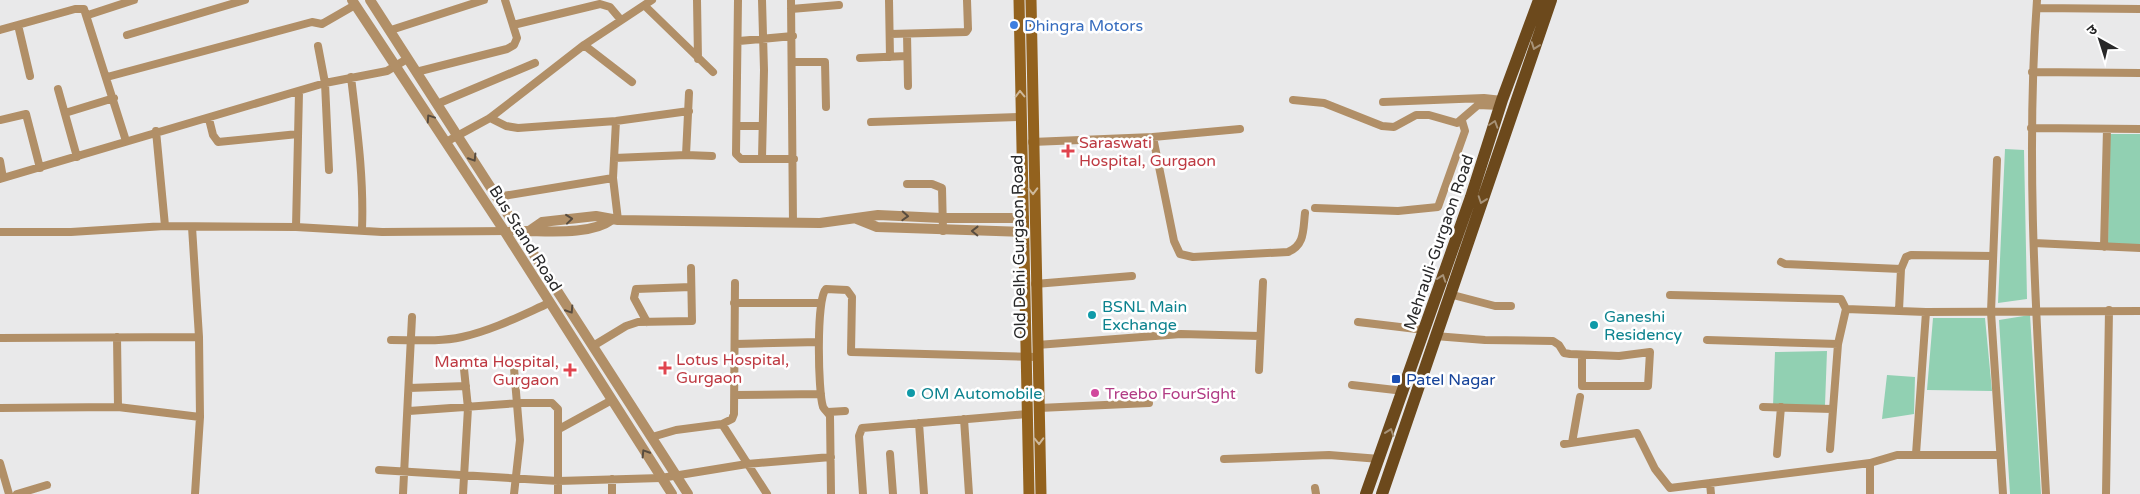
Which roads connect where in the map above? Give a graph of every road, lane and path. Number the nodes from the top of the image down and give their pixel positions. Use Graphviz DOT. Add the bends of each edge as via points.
graph roads {
  1 [pos="134,0"];
  2 [pos="245,0"];
  3 [pos="370,0"];
  4 [pos="484,0"];
  5 [pos="505,0"];
  6 [pos="571,0"];
  7 [pos="652,0"];
  8 [pos="697,0"];
  9 [pos="738,0"];
  10 [pos="762,0"];
  11 [pos="791,0"];
  12 [pos="889,0"];
  13 [pos="967,0"];
  14 [pos="1019,0"];
  15 [pos="1031,0"];
  16 [pos="1539,0"];
  17 [pos="1551,0"];
  18 [pos="2096,0"];
  19 [pos="354,2"];
  20 [pos="2037,4"];
  21 [pos="839,5"];
  22 [pos="644,6"];
  23 [pos="573,9"];
  24 [pos="792,9"];
  25 [pos="2096,9"];
  26 [pos="2140,9"];
  27 [pos="88,15"];
  28 [pos="621,20"];
  29 [pos="18,25"];
  30 [pos="513,25"];
  31 [pos="0,30"];
  32 [pos="390,30"];
  33 [pos="890,34"];
  34 [pos="907,34"];
  35 [pos="127,35"];
  36 [pos="793,36"];
  37 [pos="764,39"];
  38 [pos="739,40"];
  39 [pos="584,45"];
  40 [pos="318,46"];
  41 [pos="907,56"];
  42 [pos="890,57"];
  43 [pos="860,58"];
  44 [pos="407,59"];
  45 [pos="698,59"];
  46 [pos="793,62"];
  47 [pos="535,64"];
  48 [pos="394,65"];
  49 [pos="416,72"];
  50 [pos="713,72"];
  51 [pos="2032,72"];
  52 [pos="2140,73"];
  53 [pos="30,76"];
  54 [pos="107,77"];
  55 [pos="350,77"];
  56 [pos="632,82"];
  57 [pos="325,83"];
  58 [pos="908,86"];
  59 [pos="58,90"];
  60 [pos="299,92"];
  61 [pos="689,94"];
  62 [pos="114,98"];
  63 [pos="1293,100"];
  64 [pos="1506,100"];
  65 [pos="1383,102"];
  66 [pos="437,104"];
  67 [pos="826,107"];
  68 [pos="689,111"];
  69 [pos="65,113"];
  70 [pos="1021,117"];
  71 [pos="490,118"];
  72 [pos="209,119"];
  73 [pos="0,120"];
  74 [pos="616,121"];
  75 [pos="1462,121"];
  76 [pos="871,122"];
  77 [pos="737,126"];
  78 [pos="762,126"];
  79 [pos="2031,128"];
  80 [pos="1240,129"];
  81 [pos="2107,129"];
  82 [pos="2140,129"];
  83 [pos="156,131"];
  84 [pos="298,134"];
  85 [pos="459,136"];
  86 [pos="1153,137"];
  87 [pos="126,141"];
  88 [pos="446,142"];
  89 [pos="1032,142"];
  90 [pos="686,155"];
  91 [pos="712,156"];
  92 [pos="77,157"];
  93 [pos="614,158"];
  94 [pos="762,158"];
  95 [pos="794,159"];
  96 [pos="1997,160"];
  97 [pos="0,161"];
  98 [pos="40,168"];
  99 [pos="329,170"];
  100 [pos="1,178"];
  101 [pos="613,178"];
  102 [pos="906,184"];
  103 [pos="498,196"];
  104 [pos="1315,208"];
  105 [pos="1305,213"];
  106 [pos="942,218"];
  107 [pos="1024,218"];
  108 [pos="857,219"];
  109 [pos="614,220"];
  110 [pos="793,223"];
  111 [pos="165,226"];
  112 [pos="296,227"];
  113 [pos="192,228"];
  114 [pos="362,229"];
  115 [pos="524,231"];
  116 [pos="943,231"];
  117 [pos="0,232"];
  118 [pos="505,232"];
  119 [pos="1024,232"];
  120 [pos="2034,243"];
  121 [pos="2104,247"];
  122 [pos="2140,248"];
  123 [pos="1993,256"];
  124 [pos="1781,262"];
  125 [pos="691,268"];
  126 [pos="1901,269"];
  127 [pos="1132,276"];
  128 [pos="1263,282"];
  129 [pos="734,284"];
  130 [pos="1035,284"];
  131 [pos="691,287"];
  132 [pos="1449,294"];
  133 [pos="1670,295"];
  134 [pos="549,303"];
  135 [pos="734,303"];
  136 [pos="820,303"];
  137 [pos="1510,306"];
  138 [pos="1846,310"];
  139 [pos="1899,310"];
  140 [pos="2036,310"];
  141 [pos="2109,310"];
  142 [pos="2140,311"];
  143 [pos="1926,312"];
  144 [pos="1991,312"];
  145 [pos="412,317"];
  146 [pos="648,322"];
  147 [pos="1358,322"];
  148 [pos="1430,333"];
  149 [pos="1260,336"];
  150 [pos="117,337"];
  151 [pos="199,337"];
  152 [pos="0,338"];
  153 [pos="391,340"];
  154 [pos="411,340"];
  155 [pos="1707,340"];
  156 [pos="819,342"];
  157 [pos="736,344"];
  158 [pos="1838,344"];
  159 [pos="1037,345"];
  160 [pos="593,346"];
  161 [pos="1582,355"];
  162 [pos="1032,357"];
  163 [pos="514,368"];
  164 [pos="464,369"];
  165 [pos="1259,370"];
  166 [pos="1416,375"];
  167 [pos="1352,385"];
  168 [pos="466,386"];
  169 [pos="409,388"];
  170 [pos="1404,391"];
  171 [pos="821,394"];
  172 [pos="736,395"];
  173 [pos="1580,397"];
  174 [pos="612,400"];
  175 [pos="519,403"];
  176 [pos="1149,403"];
  177 [pos="118,407"];
  178 [pos="1763,407"];
  179 [pos="1781,407"];
  180 [pos="0,408"];
  181 [pos="468,408"];
  182 [pos="1039,408"];
  183 [pos="1832,409"];
  184 [pos="409,411"];
  185 [pos="845,411"];
  186 [pos="828,412"];
  187 [pos="1028,414"];
  188 [pos="200,417"];
  189 [pos="964,419"];
  190 [pos="919,423"];
  191 [pos="722,424"];
  192 [pos="559,429"];
  193 [pos="652,437"];
  194 [pos="1830,449"];
  195 [pos="890,454"];
  196 [pos="1777,454"];
  197 [pos="1916,454"];
  198 [pos="2000,455"];
  199 [pos="831,457"];
  200 [pos="1224,459"];
  201 [pos="1380,459"];
  202 [pos="0,463"];
  203 [pos="1870,463"];
  204 [pos="747,464"];
  205 [pos="379,470"];
  206 [pos="405,472"];
  207 [pos="676,474"];
  208 [pos="464,476"];
  209 [pos="661,478"];
  210 [pos="612,479"];
  211 [pos="516,480"];
  212 [pos="558,481"];
  213 [pos="1710,483"];
  214 [pos="47,485"];
  215 [pos="9,494"];
  216 [pos="17,494"];
  217 [pos="195,494"];
  218 [pos="403,494"];
  219 [pos="463,494"];
  220 [pos="514,494"];
  221 [pos="558,494"];
  222 [pos="612,494"];
  223 [pos="672,494"];
  224 [pos="688,494"];
  225 [pos="767,494"];
  226 [pos="831,494"];
  227 [pos="863,494"];
  228 [pos="893,494"];
  229 [pos="924,494"];
  230 [pos="969,494"];
  231 [pos="1028,494"];
  232 [pos="1041,494"];
  233 [pos="1366,494"];
  234 [pos="1382,494"];
  235 [pos="1711,494"];
  236 [pos="1870,494"];
  237 [pos="2003,494"];
  238 [pos="2046,494"];
  239 [pos="2106,494"];
  1 -- 27 [label="street"];
  2 -- 35 [label="street"];
  3 -- 32 [label="street, Bus Stand Road"];
  4 -- 32 [label="street"];
  5 -- 30 [label="street"];
  6 -- 23 [label="street"];
  7 -- 22 [label="street"];
  8 -- 45 [label="street"];
  9 -- 38 [label="street"];
  10 -- 37 [label="street"];
  11 -- 24 [label="street"];
  12 -- 33 [label="street"];
  13 -- 34 [label="street" via="966,32"];
  70 -- 14 [label="main road, Old Delhi Gurgaon Road, one-way"];
  15 -- 89 [label="main road, Old Delhi Gurgaon Road"];
  16 -- 64 [label="main road, Mehrauli-Gurgaon Road"];
  17 -- 64 [label="main road, Mehrauli-Gurgaon Road, one-way"];
  18 -- 25 [label="street"];
  19 -- 48 [label="street, Bus Stand Road"];
  19 -- 54 [label="street" via="322,24 312,22"];
  20 -- 25 [label="street"];
  20 -- 51 [label="street"];
  21 -- 24 [label="street"];
  22 -- 28 [label="street"];
  22 -- 45 [label="street"];
  23 -- 28 [label="street" via="605,5"];
  23 -- 30 [label="street"];
  24 -- 36 [label="street"];
  25 -- 26 [label="street"];
  27 -- 29 [label="street" via="80,8"];
  27 -- 54 [label="street"];
  28 -- 39 [label="street"];
  29 -- 31 [label="street"];
  29 -- 53 [label="street"];
  30 -- 49 [label="street" via="516,41 507,49"];
  32 -- 44 [label="street, Bus Stand Road"];
  33 -- 34 [label="street"];
  33 -- 42 [label="street"];
  34 -- 41 [label="street"];
  36 -- 37 [label="street"];
  36 -- 46 [label="street"];
  37 -- 38 [label="street"];
  37 -- 78 [label="street"];
  38 -- 77 [label="street"];
  39 -- 56 [label="street"];
  39 -- 71 [label="street"];
  40 -- 57 [label="street"];
  41 -- 42 [label="street"];
  41 -- 58 [label="street"];
  42 -- 43 [label="street"];
  44 -- 48 [label="street"];
  44 -- 49 [label="street, Bus Stand Road"];
  45 -- 50 [label="street"];
  46 -- 67 [label="street" via="825,62"];
  46 -- 95 [label="street"];
  47 -- 66 [label="street"];
  48 -- 55 [label="street" via="387,71"];
  88 -- 48 [label="street, Bus Stand Road, one-way"];
  49 -- 66 [label="street, Bus Stand Road"];
  51 -- 52 [label="street"];
  51 -- 79 [label="street"];
  54 -- 62 [label="street"];
  55 -- 57 [label="street"];
  55 -- 114 [label="street" via="361,160"];
  57 -- 60 [label="street"];
  57 -- 99 [label="street"];
  59 -- 69 [label="street"];
  60 -- 72 [label="street"];
  60 -- 84 [label="street"];
  61 -- 68 [label="street"];
  62 -- 69 [label="street"];
  62 -- 87 [label="street"];
  63 -- 75 [label="street" via="1324,102 1382,126 1394,127 1416,115 1457,123"];
  64 -- 65 [label="street"];
  64 -- 75 [label="street" via="1478,105"];
  64 -- 132 [label="main road, Mehrauli-Gurgaon Road, one-way"];
  148 -- 64 [label="main road, Mehrauli-Gurgaon Road, one-way"];
  66 -- 85 [label="street, Bus Stand Road"];
  68 -- 74 [label="street"];
  68 -- 90 [label="street"];
  69 -- 92 [label="street"];
  70 -- 76 [label="street"];
  70 -- 107 [label="main road, Old Delhi Gurgaon Road"];
  71 -- 74 [label="street" via="518,128"];
  71 -- 85 [label="street"];
  72 -- 83 [label="street"];
  72 -- 84 [label="street" via="218,142"];
  73 -- 98 [label="street" via="26,114"];
  74 -- 93 [label="street"];
  75 -- 104 [label="street" via="1465,131 1435,209"];
  77 -- 78 [label="street"];
  77 -- 94 [label="street" via="737,157"];
  78 -- 94 [label="street"];
  79 -- 81 [label="street"];
  79 -- 120 [label="street"];
  80 -- 86 [label="street"];
  81 -- 82 [label="street"];
  81 -- 121 [label="street"];
  83 -- 87 [label="street"];
  83 -- 111 [label="street"];
  84 -- 112 [label="street"];
  85 -- 88 [label="street"];
  85 -- 103 [label="street, Bus Stand Road, one-way"];
  86 -- 89 [label="street"];
  86 -- 105 [label="street" via="1174,241 1180,254 1193,257 1288,252 1296,248 1302,239"];
  87 -- 92 [label="street"];
  88 -- 118 [label="street, Bus Stand Road"];
  89 -- 130 [label="main road, Old Delhi Gurgaon Road, one-way"];
  90 -- 91 [label="street"];
  90 -- 93 [label="street"];
  92 -- 98 [label="street"];
  93 -- 101 [label="street"];
  94 -- 95 [label="street"];
  95 -- 110 [label="street"];
  96 -- 123 [label="street"];
  97 -- 100 [label="street"];
  98 -- 100 [label="street"];
  101 -- 103 [label="street"];
  101 -- 109 [label="street"];
  102 -- 106 [label="street" via="932,184 942,188"];
  103 -- 115 [label="street, Bus Stand Road"];
  106 -- 107 [label="street"];
  108 -- 106 [label="street, one-way" via="878,215"];
  106 -- 116 [label="street"];
  107 -- 119 [label="main road, Old Delhi Gurgaon Road"];
  108 -- 110 [label="street" via="820,224"];
  108 -- 116 [label="street" via="877,227"];
  109 -- 110 [label="street"];
  109 -- 115 [label="street" via="596,216 542,222"];
  111 -- 113 [label="street"];
  111 -- 117 [label="street" via="71,232"];
  112 -- 113 [label="street"];
  112 -- 114 [label="street"];
  113 -- 151 [label="street"];
  114 -- 118 [label="street" via="382,232"];
  115 -- 118 [label="street"];
  115 -- 160 [label="street, Bus Stand Road, one-way"];
  119 -- 116 [label="street, one-way"];
  118 -- 134 [label="street, Bus Stand Road"];
  119 -- 162 [label="main road, Old Delhi Gurgaon Road"];
  120 -- 121 [label="street"];
  120 -- 140 [label="street"];
  121 -- 122 [label="street"];
  123 -- 126 [label="street" via="1911,255 1902,263"];
  123 -- 144 [label="street"];
  124 -- 126 [label="street"];
  125 -- 131 [label="street"];
  126 -- 139 [label="street"];
  127 -- 130 [label="street"];
  128 -- 149 [label="street"];
  129 -- 135 [label="street"];
  130 -- 159 [label="main road, Old Delhi Gurgaon Road"];
  131 -- 146 [label="street" via="692,321"];
  131 -- 146 [label="street" via="636,289 634,298"];
  132 -- 137 [label="street" via="1495,306"];
  132 -- 148 [label="main road, Mehrauli-Gurgaon Road"];
  133 -- 138 [label="street" via="1841,298"];
  134 -- 154 [label="street" via="506,323 461,337"];
  134 -- 174 [label="street, Bus Stand Road"];
  135 -- 136 [label="street"];
  135 -- 157 [label="street"];
  136 -- 156 [label="street"];
  136 -- 162 [label="street" via="826,288 840,288 850,293 851,352"];
  138 -- 139 [label="street"];
  138 -- 158 [label="street"];
  139 -- 143 [label="street"];
  140 -- 141 [label="street"];
  140 -- 144 [label="street"];
  140 -- 238 [label="street"];
  141 -- 142 [label="street"];
  141 -- 239 [label="street"];
  143 -- 144 [label="street"];
  143 -- 197 [label="street"];
  144 -- 198 [label="street"];
  145 -- 154 [label="street"];
  146 -- 160 [label="street" via="626,326"];
  147 -- 148 [label="street"];
  148 -- 161 [label="street" via="1485,340 1553,341 1566,354"];
  148 -- 166 [label="main road, Mehrauli-Gurgaon Road"];
  149 -- 159 [label="street" via="1181,334"];
  149 -- 165 [label="street"];
  150 -- 151 [label="street"];
  150 -- 152 [label="street"];
  150 -- 177 [label="street"];
  151 -- 188 [label="street"];
  153 -- 154 [label="street"];
  154 -- 169 [label="street"];
  155 -- 158 [label="street"];
  156 -- 157 [label="street"];
  156 -- 171 [label="street"];
  157 -- 172 [label="street"];
  158 -- 183 [label="street"];
  159 -- 162 [label="main road, Old Delhi Gurgaon Road"];
  160 -- 193 [label="street, Bus Stand Road"];
  161 -- 161 [label="street" via="1619,356 1650,352 1648,386 1582,386"];
  162 -- 182 [label="main road, Old Delhi Gurgaon Road"];
  162 -- 187 [label="main road, Old Delhi Gurgaon Road"];
  163 -- 175 [label="street"];
  164 -- 168 [label="street"];
  166 -- 170 [label="main road, Mehrauli-Gurgaon Road"];
  166 -- 234 [label="main road, Mehrauli-Gurgaon Road"];
  167 -- 170 [label="street"];
  168 -- 169 [label="street"];
  168 -- 181 [label="street"];
  169 -- 184 [label="street"];
  201 -- 170 [label="main road, Mehrauli-Gurgaon Road, one-way"];
  171 -- 172 [label="street"];
  171 -- 186 [label="street" via="823,408"];
  172 -- 191 [label="street" via="732,419"];
  173 -- 213 [label="street" via="1568,443 1637,433 1655,469 1670,488"];
  174 -- 192 [label="street"];
  209 -- 174 [label="street, Bus Stand Road, one-way"];
  175 -- 181 [label="street"];
  175 -- 192 [label="street" via="552,403 558,409"];
  175 -- 211 [label="street"];
  176 -- 182 [label="street"];
  177 -- 180 [label="street"];
  177 -- 188 [label="street"];
  178 -- 179 [label="street"];
  179 -- 183 [label="street"];
  179 -- 196 [label="street"];
  181 -- 184 [label="street"];
  181 -- 208 [label="street"];
  182 -- 232 [label="main road, Old Delhi Gurgaon Road, one-way"];
  183 -- 194 [label="street"];
  184 -- 206 [label="street"];
  185 -- 186 [label="street"];
  186 -- 199 [label="street"];
  187 -- 189 [label="street"];
  187 -- 231 [label="main road, Old Delhi Gurgaon Road"];
  188 -- 217 [label="street"];
  189 -- 190 [label="street"];
  189 -- 230 [label="street"];
  190 -- 227 [label="street" via="866,427 860,431"];
  190 -- 229 [label="street"];
  191 -- 193 [label="street" via="676,430"];
  191 -- 204 [label="street"];
  192 -- 212 [label="street"];
  193 -- 207 [label="street, Bus Stand Road"];
  195 -- 228 [label="street"];
  197 -- 198 [label="street"];
  197 -- 203 [label="street"];
  198 -- 237 [label="street"];
  199 -- 204 [label="street"];
  199 -- 226 [label="street"];
  200 -- 201 [label="street" via="1329,455"];
  201 -- 233 [label="main road, Mehrauli-Gurgaon Road"];
  202 -- 215 [label="street"];
  203 -- 213 [label="street"];
  203 -- 236 [label="street"];
  204 -- 207 [label="street"];
  204 -- 225 [label="street"];
  205 -- 206 [label="street"];
  206 -- 208 [label="street"];
  206 -- 218 [label="street"];
  207 -- 209 [label="street"];
  207 -- 224 [label="street, Bus Stand Road"];
  208 -- 211 [label="street"];
  208 -- 219 [label="street"];
  209 -- 210 [label="street"];
  209 -- 223 [label="street, Bus Stand Road"];
  210 -- 212 [label="street"];
  210 -- 222 [label="street"];
  211 -- 212 [label="street"];
  211 -- 220 [label="street"];
  212 -- 221 [label="street"];
  213 -- 235 [label="street"];
  214 -- 216 [label="street"];
}
